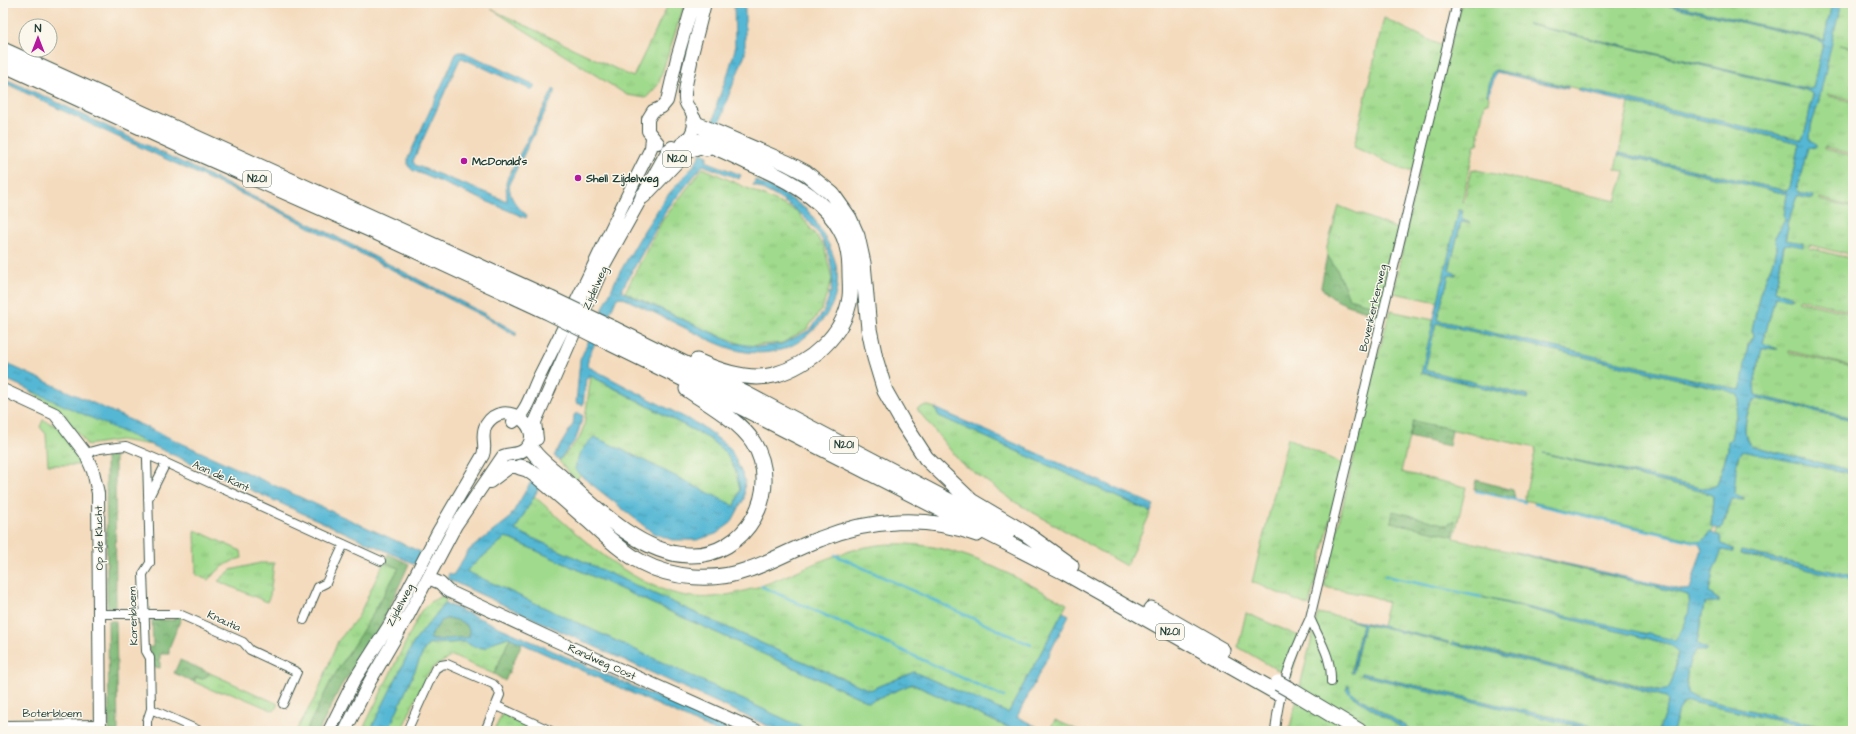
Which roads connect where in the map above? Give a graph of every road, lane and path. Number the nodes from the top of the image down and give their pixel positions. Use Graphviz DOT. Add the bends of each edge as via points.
graph roads {
  1 [pos="693,3"];
  2 [pos="705,3"];
  3 [pos="1457,3"];
  4 [pos="3,50"];
  5 [pos="3,64"];
  6 [pos="663,101"];
  7 [pos="683,106"];
  8 [pos="690,128"];
  9 [pos="648,139"];
  10 [pos="667,147"];
  11 [pos="722,152"];
  12 [pos="637,192"];
  13 [pos="548,305"];
  14 [pos="611,336"];
  15 [pos="648,362"];
  16 [pos="3,390"];
  17 [pos="514,418"];
  18 [pos="532,426"];
  19 [pos="488,447"];
  20 [pos="85,453"];
  21 [pos="522,454"];
  22 [pos="147,459"];
  23 [pos="166,463"];
  24 [pos="483,487"];
  25 [pos="148,500"];
  26 [pos="344,544"];
  27 [pos="381,561"];
  28 [pos="1068,569"];
  29 [pos="427,579"];
  30 [pos="100,614"];
  31 [pos="144,614"];
  32 [pos="1310,618"];
  33 [pos="304,620"];
  34 [pos="1331,682"];
  35 [pos="1293,697"];
  36 [pos="283,704"];
  37 [pos="497,706"];
  38 [pos="151,709"];
  39 [pos="3,725"];
  40 [pos="100,728"];
  41 [pos="147,731"];
  42 [pos="200,731"];
  43 [pos="329,731"];
  44 [pos="345,731"];
  45 [pos="407,731"];
  46 [pos="485,731"];
  47 [pos="551,731"];
  48 [pos="757,731"];
  49 [pos="1275,731"];
  50 [pos="1344,731"];
  51 [pos="1359,731"];
  1 -- 6 [label="main road"];
  2 -- 7 [label="main road" via="691,62 679,97"];
  3 -- 32 [label="street, Bovenkerkerweg"];
  4 -- 13 [label="highway, N201"];
  5 -- 13 [label="highway, N201" via="369,229"];
  6 -- 7 [label="main road"];
  6 -- 9 [label="main road" via="646,108 640,129"];
  7 -- 8 [label="main road" via="692,114"];
  8 -- 10 [label="main road" via="667,142"];
  8 -- 10 [label="main road" via="677,146"];
  8 -- 11 [label="highway, N201" via="706,144"];
  8 -- 28 [label="highway, N201" via="738,142 788,163 806,173 832,194 849,218 857,236 863,263 874,358 885,391 902,422 926,458 971,500 1025,533"];
  9 -- 10 [label="main road"];
  9 -- 12 [label="main road, Zijdelweg" via="651,148"];
  10 -- 12 [label="main road, Zijdelweg" via="668,150"];
  11 -- 12 [label="highway, N201" via="700,146 686,151"];
  11 -- 14 [label="highway, N201" via="759,167 820,203 841,229 850,257 850,298 842,320 828,342 815,355 772,375 746,376 704,364 660,344"];
  12 -- 17 [label="main road, Zijdelweg" via="540,376"];
  12 -- 18 [label="main road, Zijdelweg"];
  13 -- 14 [label="highway, N201, bridge"];
  14 -- 15 [label="highway, N201"];
  14 -- 28 [label="highway, N201" via="746,394"];
  15 -- 21 [label="highway, N201" via="730,419 753,441 762,462 762,501 753,521 740,537 722,549 689,556 650,545 627,531 574,488"];
  15 -- 28 [label="highway, N201"];
  16 -- 20 [label="main road, Op de Klucht" via="55,414"];
  17 -- 18 [label="main road"];
  17 -- 19 [label="main road" via="500,415 491,425"];
  17 -- 21 [label="main road" via="522,430"];
  18 -- 21 [label="main road" via="537,437"];
  19 -- 21 [label="main road"];
  19 -- 43 [label="main road, Zijdelweg" via="489,457 471,479 446,518 390,624 355,679"];
  20 -- 23 [label="street, Aan de Kant" via="126,446"];
  20 -- 30 [label="main road, Op de Klucht" via="93,471 98,493"];
  21 -- 24 [label="main road, Zijdelweg"];
  21 -- 24 [label="main road, Zijdelweg" via="510,467"];
  21 -- 28 [label="highway, N201" via="527,469 632,556 653,567 690,576 711,577 746,571 844,531 870,524 904,522 936,523 969,531 1003,544 1027,557"];
  22 -- 25 [label="street, Korenbloem"];
  23 -- 25 [label="street, Korenbloem"];
  23 -- 26 [label="street, Aan de Kant"];
  24 -- 29 [label="main road, Zijdelweg" via="456,525"];
  25 -- 31 [label="street, Korenbloem" via="150,563 143,574"];
  26 -- 27 [label="street, Aan de Kant"];
  26 -- 33 [label="street" via="326,583 318,587"];
  28 -- 35 [label="highway, N201"];
  29 -- 44 [label="main road, Zijdelweg"];
  29 -- 48 [label="main road, Randweg Oost" via="561,643"];
  30 -- 31 [label="street, Knautia"];
  30 -- 40 [label="main road, Op de Klucht"];
  31 -- 36 [label="street, Knautia" via="180,614 243,642 250,650 297,672"];
  31 -- 38 [label="street, Korenbloem" via="146,650 150,658"];
  32 -- 34 [label="street" via="1328,654 1332,669"];
  32 -- 49 [label="street, Bovenkerkerweg" via="1286,673 1278,704"];
  35 -- 50 [label="highway, N201"];
  35 -- 51 [label="highway, N201"];
  37 -- 45 [label="street" via="500,695 493,684 447,664 441,665 435,669"];
  37 -- 46 [label="street"];
  37 -- 47 [label="street"];
  38 -- 41 [label="street, Korenbloem"];
  38 -- 42 [label="street"];
  39 -- 40 [label="street, Boterbloem"];
}
